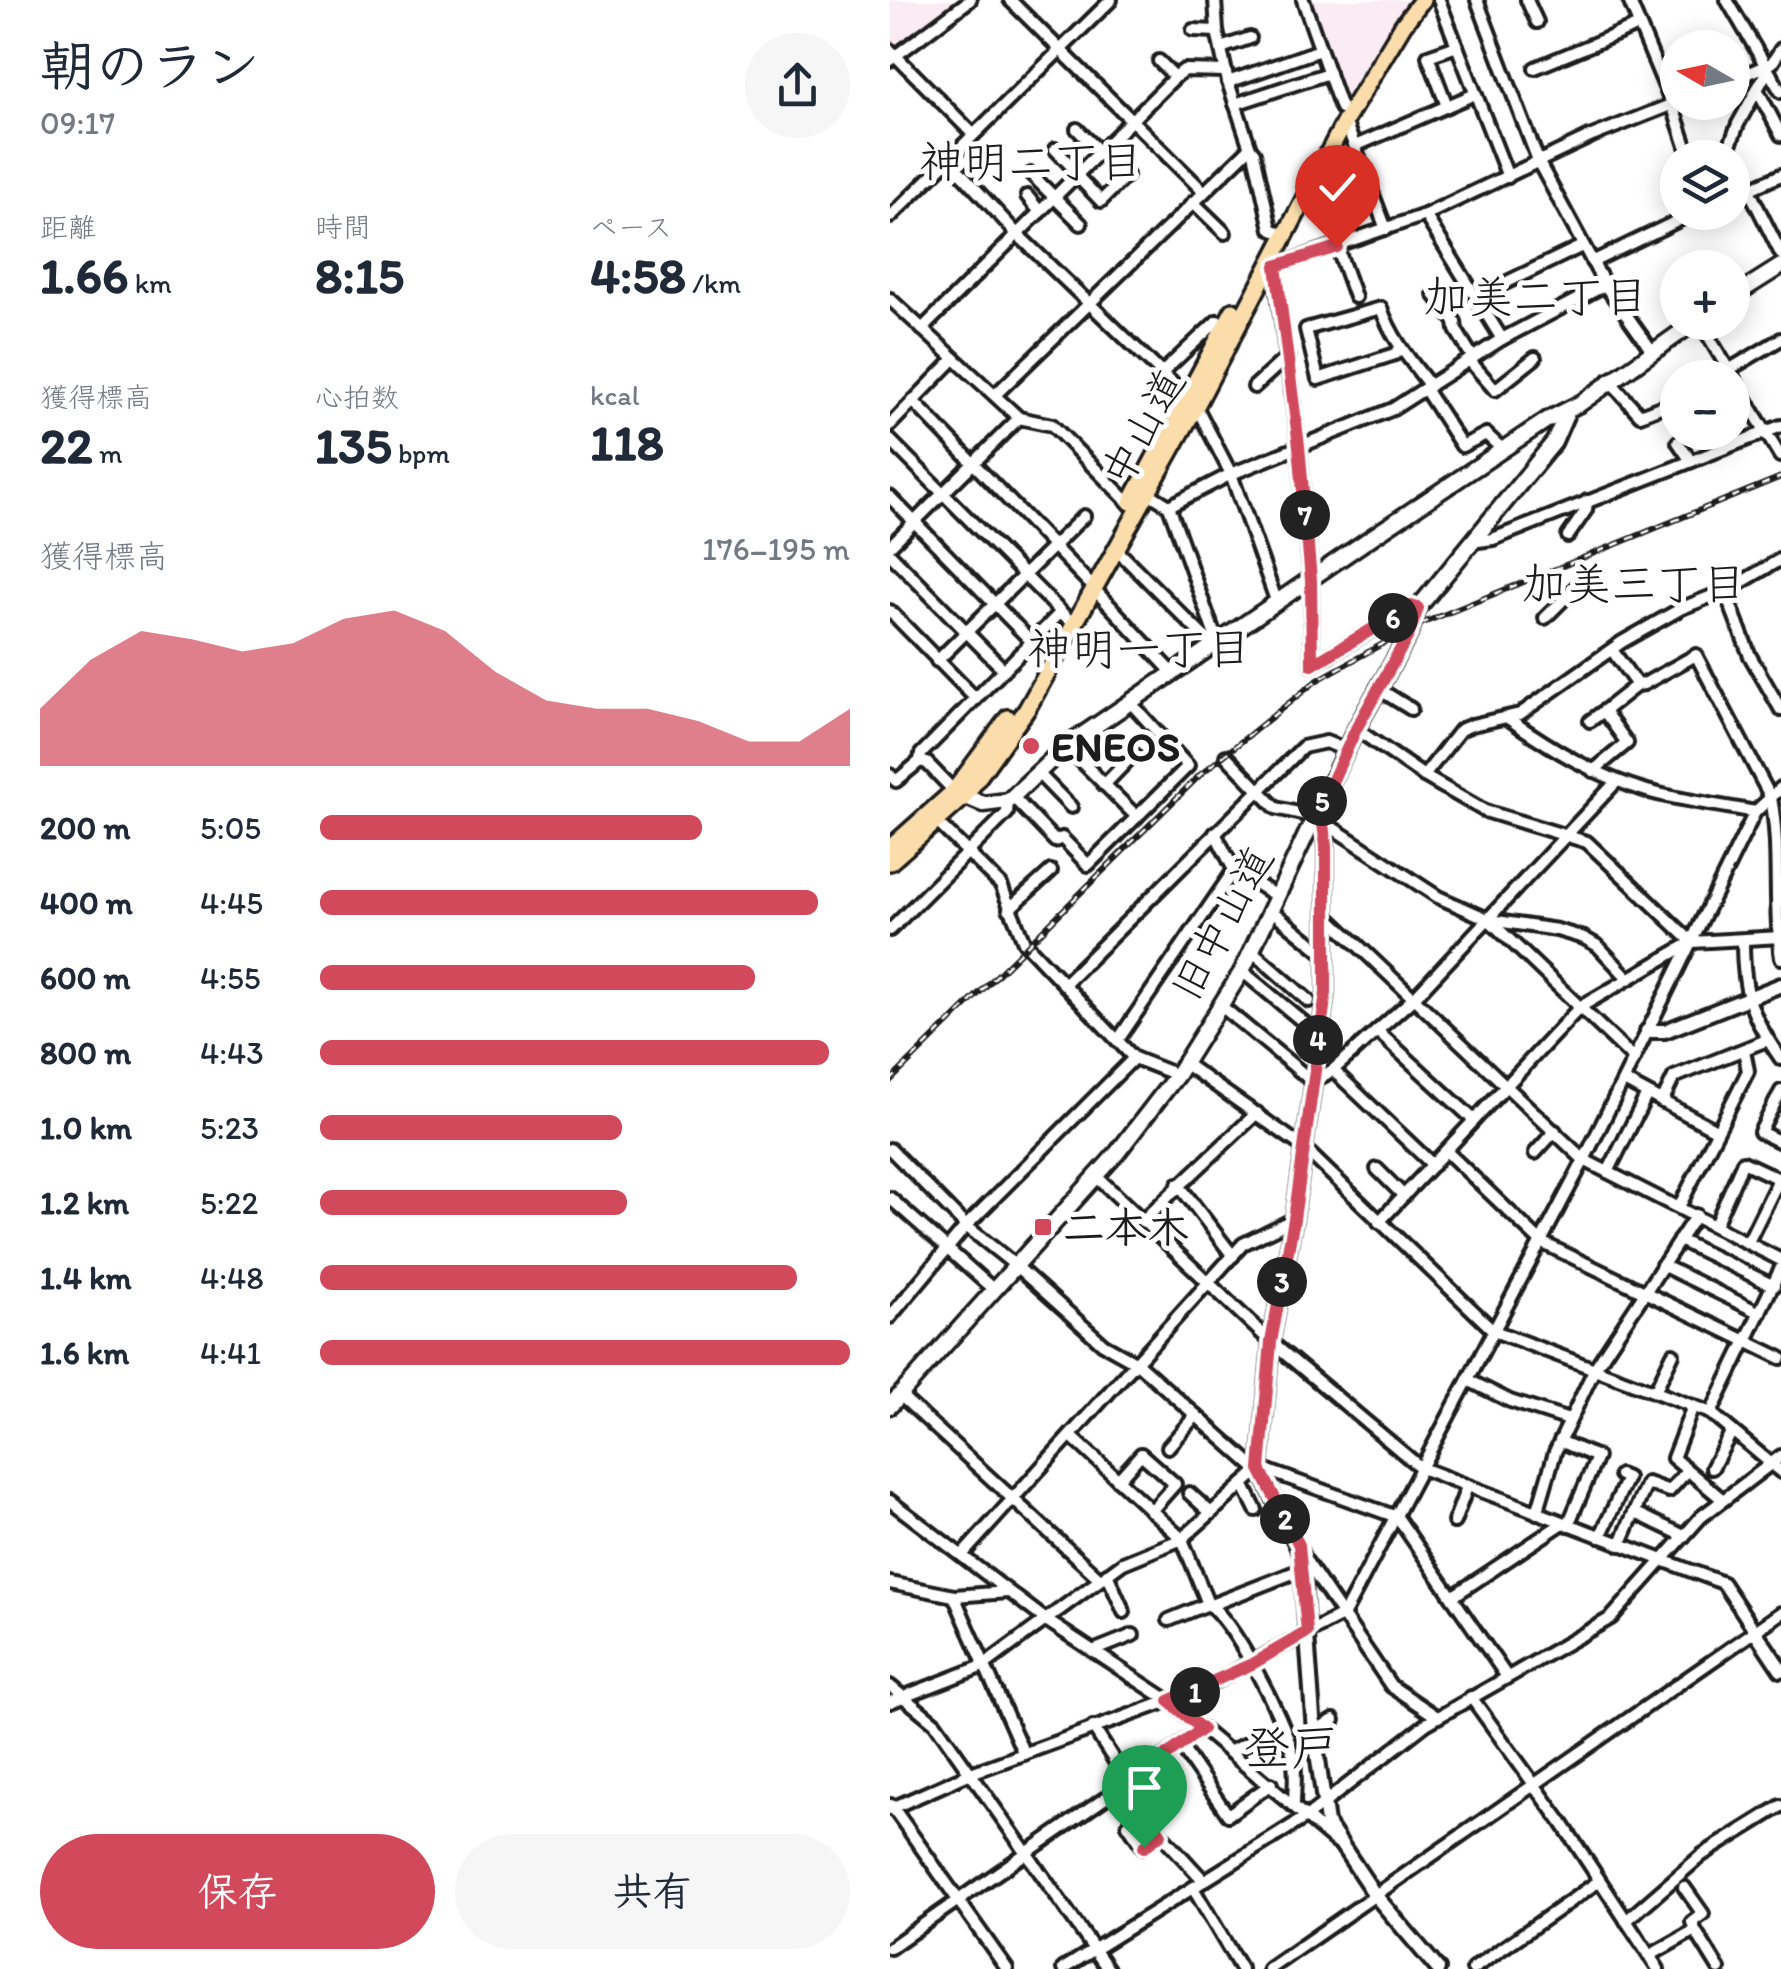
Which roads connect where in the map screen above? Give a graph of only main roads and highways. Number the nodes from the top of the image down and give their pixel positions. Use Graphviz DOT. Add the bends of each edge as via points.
graph roads {
  1 [pos="1412,0"];
  2 [pos="1422,0"];
  3 [pos="1343,114"];
  4 [pos="1781,266"];
  5 [pos="1750,286"];
  6 [pos="1669,340"];
  7 [pos="1191,400"];
  8 [pos="1568,410"];
  9 [pos="1091,586"];
  10 [pos="959,794"];
  11 [pos="890,848"];
  12 [pos="890,862"];
  13 [pos="893,1401"];
  1 -- 3 [label="highway, 中山道"];
  2 -- 3 [label="highway, 中山道"];
  3 -- 7 [label="highway, 中山道"];
  3 -- 7 [label="highway, 中山道" via="1274,260"];
  4 -- 5 [label="main road"];
  6 -- 8 [label="main road, 旧中山道"];
  7 -- 9 [label="highway, 中山道"];
  7 -- 9 [label="highway, 中山道"];
  8 -- 10 [label="main road" via="1066,746 1010,799 983,804"];
  8 -- 13 [label="main road, 旧中山道" via="1554,442 1418,608 1252,952 1180,1069 1140,1126"];
  9 -- 10 [label="highway, 中山道" via="1064,616 1016,708"];
  9 -- 10 [label="highway, 中山道" via="1027,709"];
  10 -- 11 [label="highway, 中山道"];
  10 -- 12 [label="highway, 中山道"];
}
